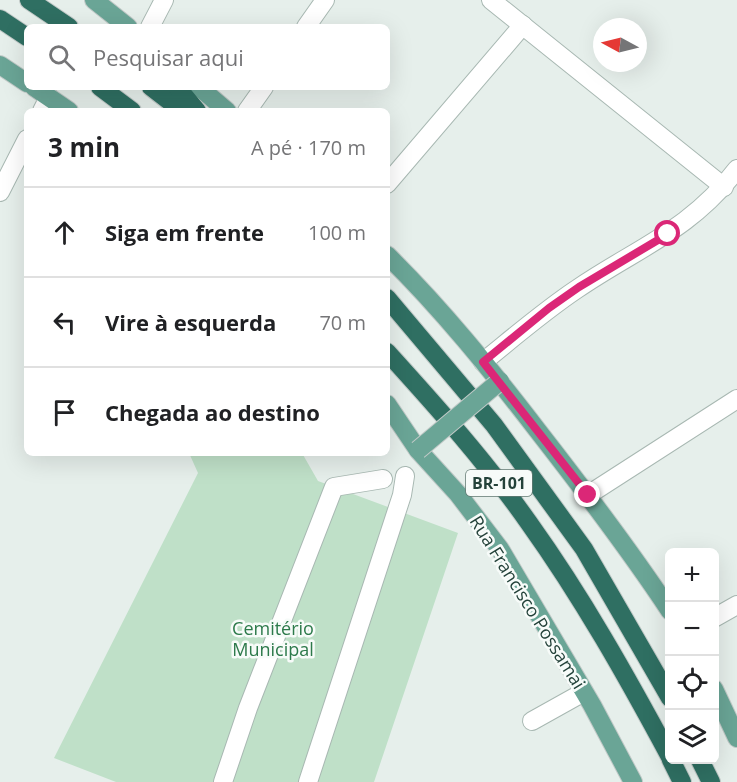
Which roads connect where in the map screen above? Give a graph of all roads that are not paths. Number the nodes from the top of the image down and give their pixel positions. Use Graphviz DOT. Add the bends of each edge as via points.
graph roads {
  1 [pos="29,0"];
  2 [pos="94,0"];
  3 [pos="164,0"];
  4 [pos="325,0"];
  5 [pos="491,0"];
  6 [pos="0,19"];
  7 [pos="65,24"];
  8 [pos="124,24"];
  9 [pos="152,24"];
  10 [pos="308,24"];
  11 [pos="523,25"];
  12 [pos="24,35"];
  13 [pos="0,65"];
  14 [pos="24,80"];
  15 [pos="104,90"];
  16 [pos="155,90"];
  17 [pos="180,90"];
  18 [pos="203,90"];
  19 [pos="262,90"];
  20 [pos="42,98"];
  21 [pos="63,108"];
  22 [pos="128,108"];
  23 [pos="178,108"];
  24 [pos="194,108"];
  25 [pos="224,108"];
  26 [pos="249,108"];
  27 [pos="24,145"];
  28 [pos="737,170"];
  29 [pos="390,180"];
  30 [pos="724,187"];
  31 [pos="0,192"];
  32 [pos="390,258"];
  33 [pos="390,302"];
  34 [pos="390,355"];
  35 [pos="483,362"];
  36 [pos="500,381"];
  37 [pos="737,399"];
  38 [pos="390,408"];
  39 [pos="418,450"];
  40 [pos="405,476"];
  41 [pos="383,479"];
  42 [pos="588,495"];
  43 [pos="665,605"];
  44 [pos="737,605"];
  45 [pos="719,615"];
  46 [pos="665,691"];
  47 [pos="584,692"];
  48 [pos="719,700"];
  49 [pos="532,721"];
  50 [pos="737,738"];
  51 [pos="665,748"];
  52 [pos="673,764"];
  53 [pos="702,764"];
  54 [pos="223,782"];
  55 [pos="308,782"];
  56 [pos="633,782"];
  57 [pos="682,782"];
  58 [pos="711,782"];
  1 -- 7 [label="highway"];
  2 -- 8 [label="main road"];
  3 -- 9 [label="street"];
  4 -- 10 [label="street"];
  5 -- 11 [label="street"];
  6 -- 12 [label="highway"];
  11 -- 29 [label="street"];
  11 -- 30 [label="street"];
  13 -- 14 [label="main road"];
  15 -- 22 [label="highway"];
  16 -- 23 [label="highway"];
  17 -- 24 [label="highway"];
  18 -- 25 [label="main road"];
  19 -- 26 [label="street"];
  20 -- 21 [label="main road"];
  27 -- 31 [label="street"];
  28 -- 30 [label="street"];
  30 -- 35 [label="street" via="690,219 579,287"];
  32 -- 35 [label="main road"];
  33 -- 46 [label="highway, BR-101" via="494,425 584,549"];
  34 -- 51 [label="highway, BR-101" via="466,441 528,522 596,626"];
  35 -- 36 [label="main road"];
  36 -- 39 [label="main road, bridge"];
  36 -- 42 [label="main road"];
  37 -- 42 [label="street"];
  38 -- 39 [label="main road, Rua Francisco Possamai"];
  39 -- 47 [label="main road, Rua Francisco Possamai" via="500,549"];
  40 -- 55 [label="street"];
  41 -- 54 [label="street" via="334,487"];
  42 -- 43 [label="main road"];
  44 -- 45 [label="street"];
  47 -- 49 [label="street"];
  47 -- 56 [label="main road, Rua Francisco Possamai"];
  48 -- 50 [label="main road"];
  52 -- 57 [label="highway, BR-101"];
  53 -- 58 [label="highway"];
}
